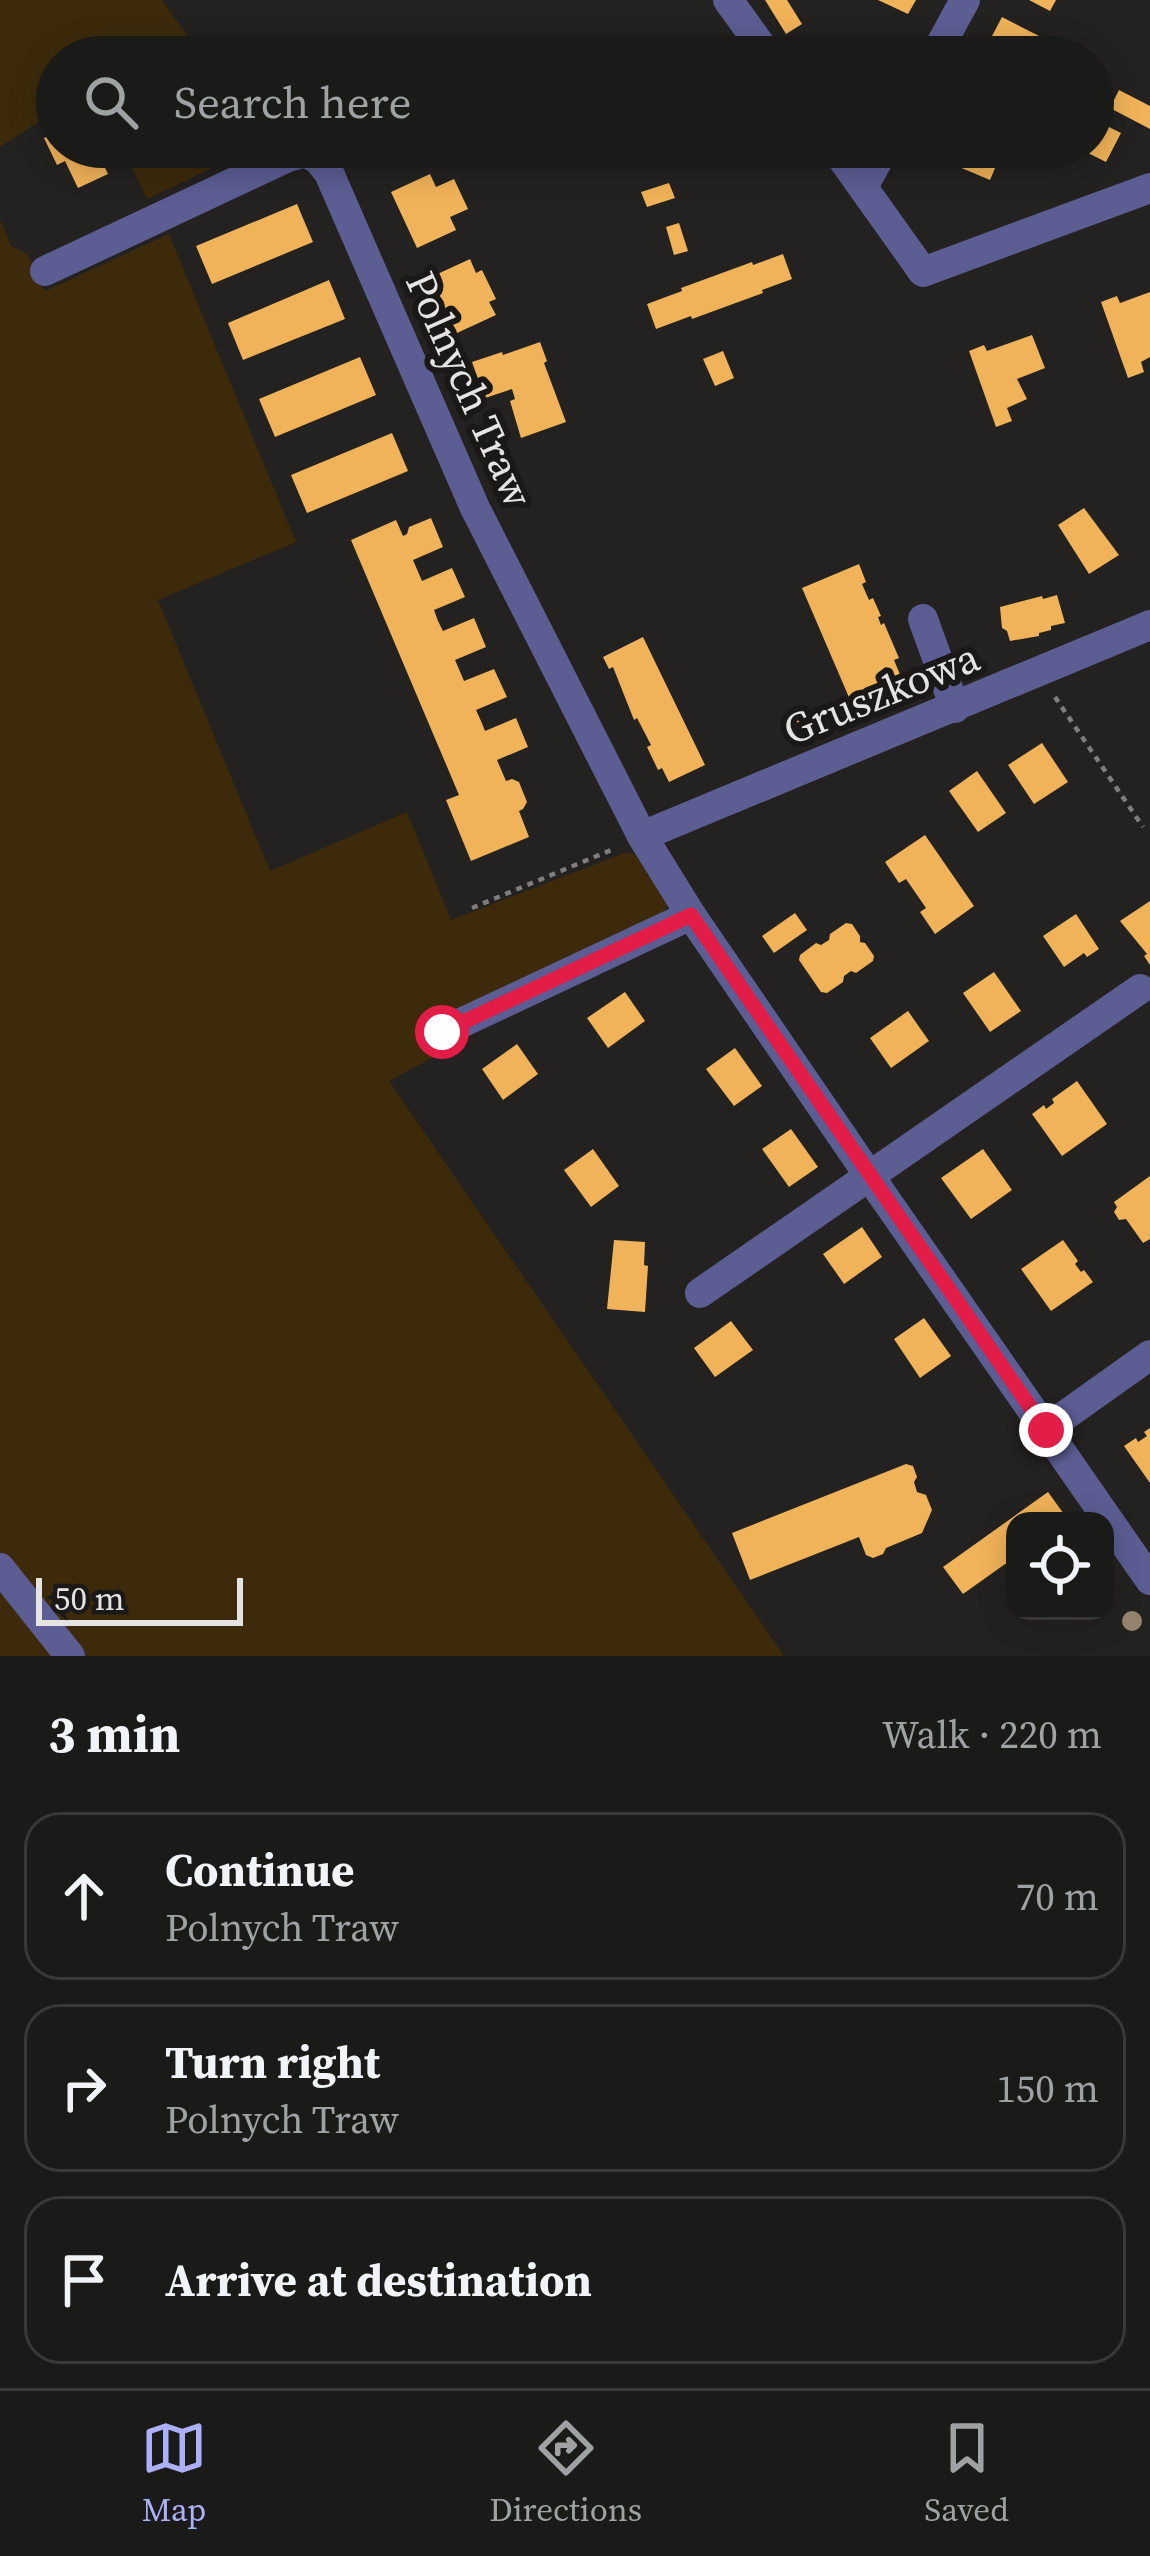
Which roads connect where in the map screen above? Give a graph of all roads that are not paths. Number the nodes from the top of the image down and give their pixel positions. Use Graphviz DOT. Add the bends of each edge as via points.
graph roads {
  1 [pos="728,0"];
  2 [pos="965,0"];
  3 [pos="754,36"];
  4 [pos="945,36"];
  5 [pos="265,168"];
  6 [pos="324,168"];
  7 [pos="849,168"];
  8 [pos="874,168"];
  9 [pos="863,188"];
  10 [pos="1150,188"];
  11 [pos="45,271"];
  12 [pos="923,619"];
  13 [pos="1150,625"];
  14 [pos="955,708"];
  15 [pos="643,836"];
  16 [pos="691,915"];
  17 [pos="1140,989"];
  18 [pos="442,1032"];
  19 [pos="870,1177"];
  20 [pos="700,1293"];
  21 [pos="1150,1355"];
  22 [pos="1046,1430"];
  23 [pos="0,1568"];
  24 [pos="1150,1580"];
  25 [pos="70,1656"];
  1 -- 3 [label="street"];
  2 -- 4 [label="street"];
  5 -- 11 [label="street, Polnych Traw"];
  6 -- 15 [label="street, Polnych Traw" via="475,508"];
  7 -- 9 [label="street"];
  8 -- 9 [label="street"];
  9 -- 10 [label="street" via="923,272"];
  12 -- 14 [label="street"];
  13 -- 14 [label="street, Gruszkowa"];
  14 -- 15 [label="street, Gruszkowa"];
  15 -- 16 [label="street, Polnych Traw"];
  16 -- 18 [label="street"];
  16 -- 19 [label="street, Polnych Traw"];
  17 -- 19 [label="street"];
  19 -- 20 [label="street"];
  19 -- 22 [label="street, Polnych Traw"];
  21 -- 22 [label="street"];
  22 -- 24 [label="street, Polnych Traw"];
  23 -- 25 [label="street"];
}
